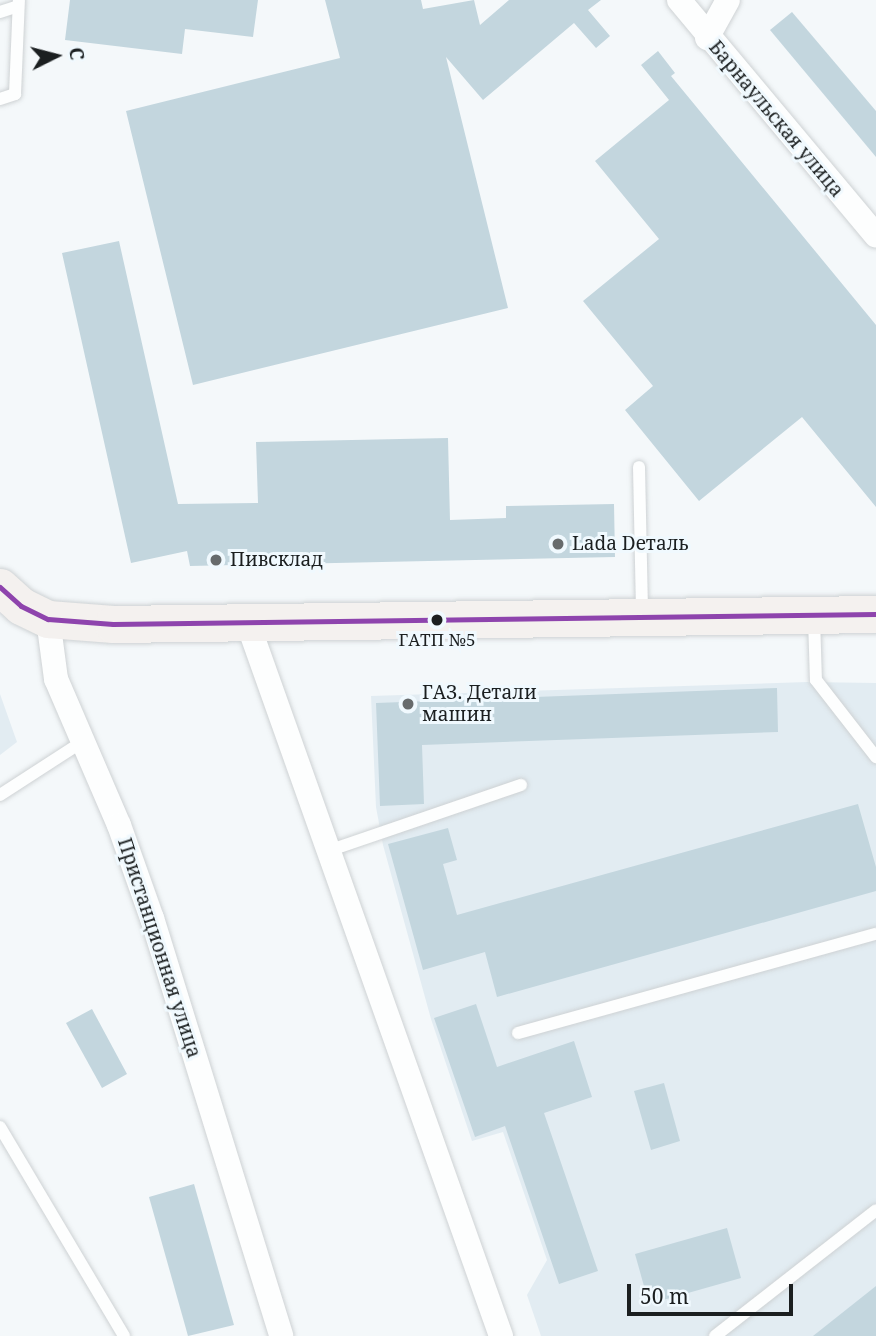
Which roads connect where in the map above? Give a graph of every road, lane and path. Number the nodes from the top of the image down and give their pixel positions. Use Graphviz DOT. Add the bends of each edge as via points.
graph roads {
  1 [pos="679,0"];
  2 [pos="727,0"];
  3 [pos="19,3"];
  4 [pos="0,12"];
  5 [pos="707,38"];
  6 [pos="0,99"];
  7 [pos="876,236"];
  8 [pos="639,467"];
  9 [pos="0,587"];
  10 [pos="814,614"];
  11 [pos="876,614"];
  12 [pos="642,617"];
  13 [pos="48,618"];
  14 [pos="247,621"];
  15 [pos="82,742"];
  16 [pos="876,757"];
  17 [pos="522,785"];
  18 [pos="0,795"];
  19 [pos="328,851"];
  20 [pos="876,934"];
  21 [pos="518,1033"];
  22 [pos="0,1127"];
  23 [pos="876,1210"];
  24 [pos="124,1336"];
  25 [pos="281,1336"];
  26 [pos="501,1336"];
  27 [pos="715,1336"];
  1 -- 5 [label="street, Барнаульская улица"];
  2 -- 5 [label="street"];
  3 -- 4 [label="lane"];
  3 -- 6 [label="lane" via="15,94"];
  5 -- 7 [label="street, Барнаульская улица"];
  8 -- 12 [label="lane"];
  9 -- 13 [label="main road" via="20,606"];
  10 -- 11 [label="main road"];
  10 -- 12 [label="main road"];
  10 -- 16 [label="lane" via="816,680"];
  12 -- 14 [label="main road"];
  13 -- 14 [label="main road" via="113,624"];
  13 -- 15 [label="street, Пристанционная улица" via="56,679"];
  14 -- 19 [label="street"];
  15 -- 18 [label="lane"];
  15 -- 25 [label="street, Пристанционная улица" via="152,918"];
  17 -- 19 [label="lane"];
  19 -- 26 [label="street"];
  20 -- 21 [label="lane"];
  22 -- 24 [label="lane"];
  23 -- 27 [label="lane"];
}
